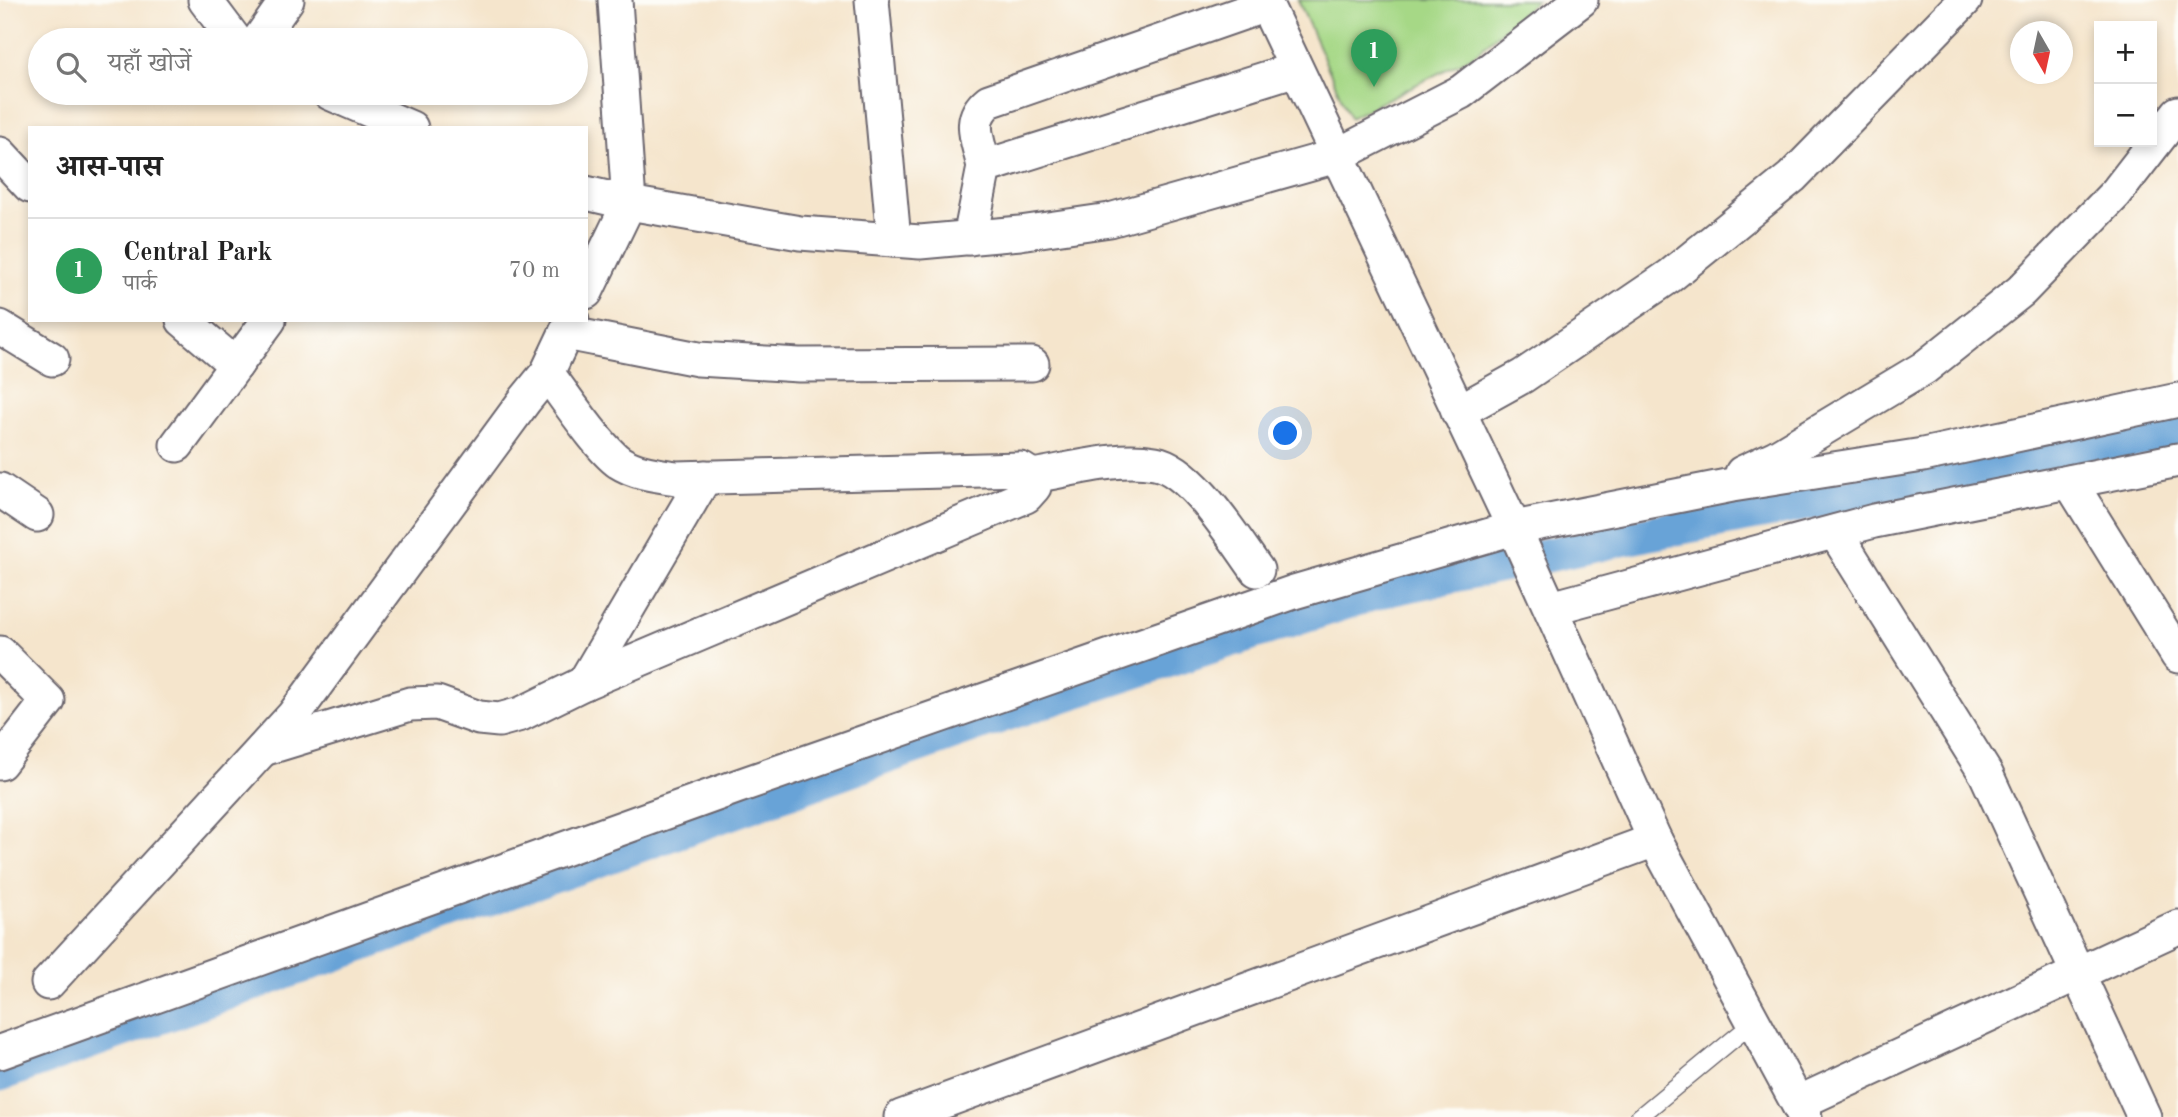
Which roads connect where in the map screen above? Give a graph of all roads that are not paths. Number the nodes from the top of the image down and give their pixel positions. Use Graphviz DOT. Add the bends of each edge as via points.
graph roads {
  1 [pos="205,0"];
  2 [pos="287,0"];
  3 [pos="615,0"];
  4 [pos="872,0"];
  5 [pos="1581,0"];
  6 [pos="1965,0"];
  7 [pos="1265,2"];
  8 [pos="226,28"];
  9 [pos="267,28"];
  10 [pos="1296,69"];
  11 [pos="358,105"];
  12 [pos="2178,113"];
  13 [pos="406,126"];
  14 [pos="0,154"];
  15 [pos="1336,156"];
  16 [pos="984,167"];
  17 [pos="28,185"];
  18 [pos="588,193"];
  19 [pos="629,203"];
  20 [pos="970,238"];
  21 [pos="894,240"];
  22 [pos="588,288"];
  23 [pos="185,322"];
  24 [pos="268,322"];
  25 [pos="0,327"];
  26 [pos="569,327"];
  27 [pos="52,359"];
  28 [pos="1032,364"];
  29 [pos="236,365"];
  30 [pos="547,373"];
  31 [pos="2178,400"];
  32 [pos="1458,412"];
  33 [pos="177,445"];
  34 [pos="2178,460"];
  35 [pos="1032,476"];
  36 [pos="705,477"];
  37 [pos="2070,482"];
  38 [pos="0,490"];
  39 [pos="1705,490"];
  40 [pos="37,515"];
  41 [pos="1835,532"];
  42 [pos="1517,534"];
  43 [pos="1257,570"];
  44 [pos="1551,608"];
  45 [pos="0,653"];
  46 [pos="2178,656"];
  47 [pos="584,683"];
  48 [pos="263,749"];
  49 [pos="0,763"];
  50 [pos="1655,840"];
  51 [pos="2178,927"];
  52 [pos="2077,972"];
  53 [pos="48,983"];
  54 [pos="1754,1022"];
  55 [pos="0,1052"];
  56 [pos="1802,1110"];
  57 [pos="901,1117"];
  58 [pos="1639,1117"];
  59 [pos="2144,1117"];
  1 -- 8 [label="street"];
  2 -- 9 [label="street"];
  3 -- 19 [label="street"];
  4 -- 21 [label="street"];
  5 -- 15 [label="street" via="1461,92"];
  6 -- 32 [label="street" via="1792,177 1670,275 1523,376"];
  7 -- 10 [label="street"];
  7 -- 16 [label="street" via="989,102 977,111 975,122"];
  10 -- 15 [label="street"];
  10 -- 16 [label="street"];
  11 -- 13 [label="street"];
  12 -- 39 [label="street" via="2116,193 2021,291 1924,368 1776,457"];
  14 -- 17 [label="street"];
  15 -- 20 [label="street" via="1110,220"];
  15 -- 32 [label="street"];
  16 -- 20 [label="street"];
  18 -- 19 [label="street"];
  19 -- 21 [label="street" via="800,233"];
  19 -- 22 [label="street"];
  20 -- 21 [label="street"];
  23 -- 29 [label="street"];
  24 -- 29 [label="street"];
  25 -- 27 [label="street"];
  26 -- 28 [label="street" via="698,359 799,365"];
  26 -- 30 [label="street"];
  29 -- 33 [label="street"];
  30 -- 36 [label="street" via="619,462 646,474"];
  30 -- 48 [label="street" via="293,716"];
  31 -- 39 [label="street" via="1923,455"];
  32 -- 42 [label="street"];
  34 -- 37 [label="street"];
  35 -- 36 [label="street" via="1021,468"];
  35 -- 43 [label="street" via="1124,461 1157,463 1182,476 1203,497"];
  35 -- 47 [label="street" via="1034,487 1026,496"];
  36 -- 47 [label="street"];
  37 -- 41 [label="street"];
  37 -- 46 [label="street"];
  38 -- 40 [label="street"];
  39 -- 42 [label="street"];
  41 -- 44 [label="street"];
  41 -- 52 [label="street" via="1986,774"];
  42 -- 44 [label="street"];
  42 -- 55 [label="street" via="1273,598"];
  44 -- 50 [label="street"];
  45 -- 49 [label="street" via="48,701"];
  47 -- 48 [label="street" via="499,720 437,703 411,704"];
  48 -- 53 [label="street"];
  50 -- 54 [label="street"];
  50 -- 57 [label="street"];
  51 -- 52 [label="street"];
  52 -- 56 [label="street"];
  52 -- 59 [label="street"];
  54 -- 56 [label="street"];
  54 -- 58 [label="lane"];
}
